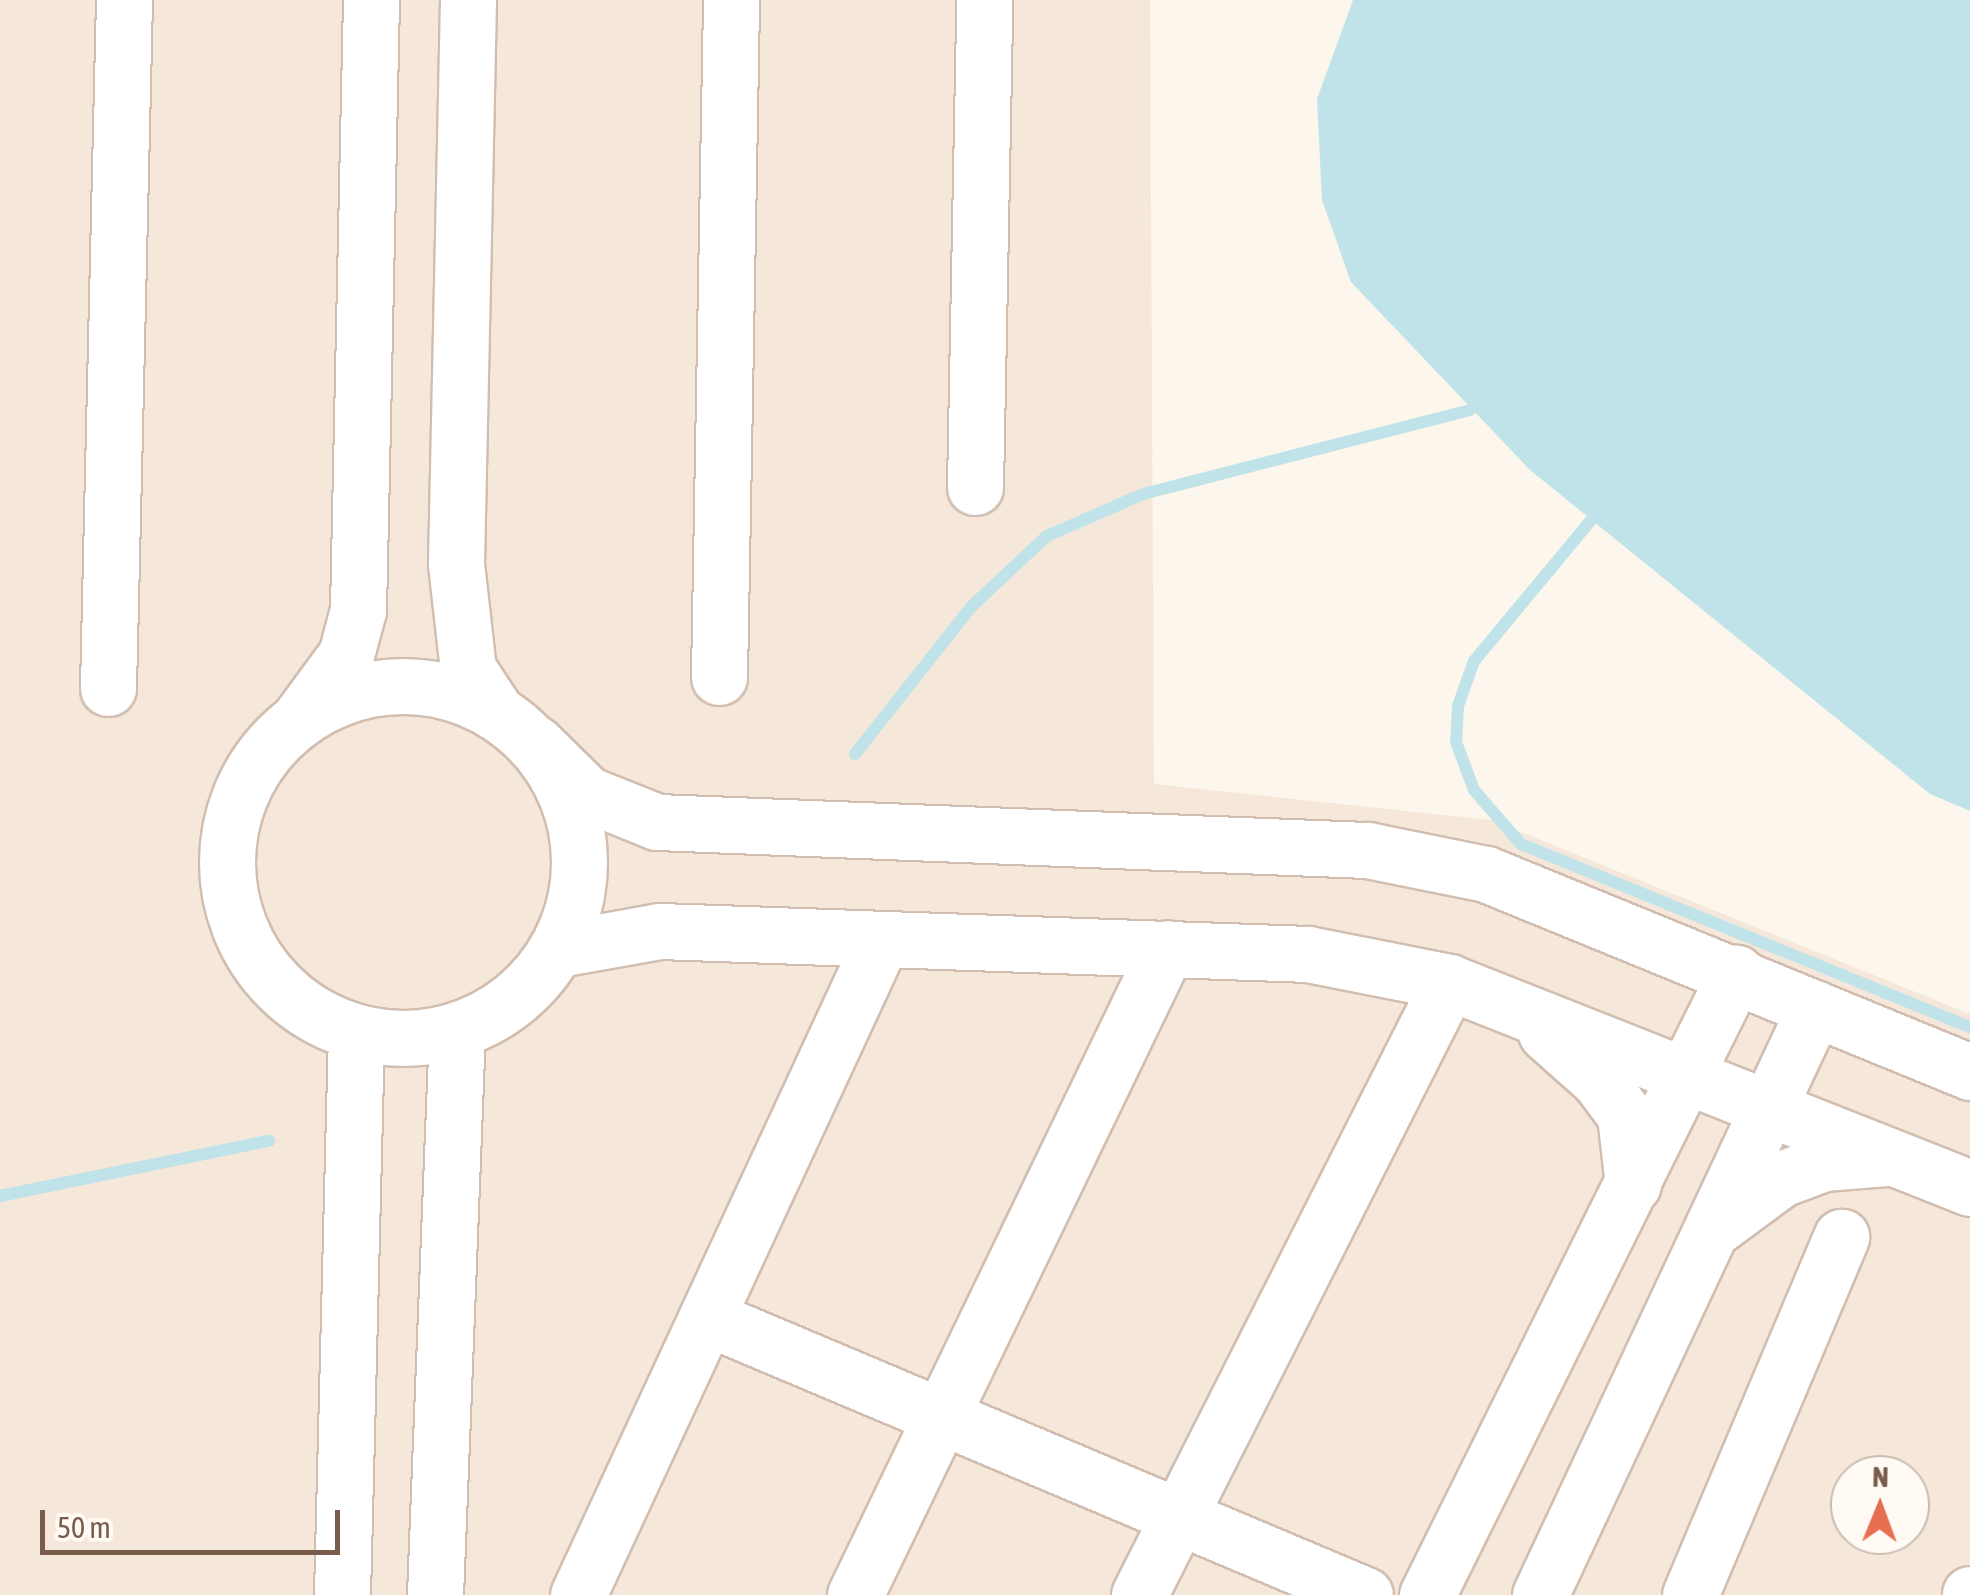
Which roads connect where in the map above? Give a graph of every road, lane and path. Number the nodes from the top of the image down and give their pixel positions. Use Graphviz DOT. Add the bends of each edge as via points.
graph roads {
  1 [pos="124,0"];
  2 [pos="371,0"];
  3 [pos="468,0"];
  4 [pos="732,0"];
  5 [pos="984,0"];
  6 [pos="974,487"];
  7 [pos="719,677"];
  8 [pos="108,688"];
  9 [pos="493,707"];
  10 [pos="299,719"];
  11 [pos="535,743"];
  12 [pos="882,939"];
  13 [pos="1167,948"];
  14 [pos="558,949"];
  15 [pos="1736,973"];
  16 [pos="1449,982"];
  17 [pos="1814,1008"];
  18 [pos="1522,1011"];
  19 [pos="457,1029"];
  20 [pos="356,1035"];
  21 [pos="1970,1072"];
  22 [pos="1687,1076"];
  23 [pos="1766,1108"];
  24 [pos="1892,1158"];
  25 [pos="1632,1185"];
  26 [pos="1970,1188"];
  27 [pos="1710,1232"];
  28 [pos="1841,1237"];
  29 [pos="708,1318"];
  30 [pos="945,1416"];
  31 [pos="1178,1517"];
  32 [pos="342,1595"];
  33 [pos="435,1595"];
  34 [pos="578,1595"];
  35 [pos="855,1595"];
  36 [pos="1139,1595"];
  37 [pos="1365,1595"];
  38 [pos="1427,1595"];
  39 [pos="1540,1595"];
  40 [pos="1690,1595"];
  1 -- 8 [label="street"];
  2 -- 10 [label="street" via="358,610 346,656"];
  3 -- 9 [label="street" via="456,564 468,669"];
  4 -- 7 [label="street"];
  5 -- 6 [label="street"];
  9 -- 10 [label="street" via="436,689 388,686 341,696"];
  9 -- 11 [label="street"];
  10 -- 20 [label="street" via="256,762 231,818 226,879 242,938 277,988"];
  11 -- 14 [label="street" via="565,789 580,842 578,897"];
  11 -- 15 [label="street" via="588,794 657,822 1367,850 1486,874"];
  12 -- 13 [label="street"];
  12 -- 14 [label="street" via="660,931"];
  12 -- 29 [label="street"];
  13 -- 16 [label="street" via="1308,954"];
  13 -- 30 [label="street"];
  14 -- 19 [label="street" via="527,990 486,1019"];
  15 -- 17 [label="street"];
  15 -- 22 [label="street"];
  16 -- 18 [label="street"];
  16 -- 31 [label="street"];
  17 -- 21 [label="street"];
  17 -- 23 [label="street"];
  18 -- 22 [label="street"];
  18 -- 25 [label="street" via="1599,1080 1625,1116"];
  19 -- 20 [label="street" via="437,1036"];
  19 -- 33 [label="street"];
  20 -- 32 [label="street"];
  22 -- 23 [label="street"];
  22 -- 25 [label="street"];
  23 -- 24 [label="street"];
  23 -- 27 [label="street"];
  24 -- 26 [label="street"];
  24 -- 27 [label="street" via="1824,1163 1782,1179"];
  25 -- 38 [label="street"];
  27 -- 39 [label="street"];
  28 -- 40 [label="street"];
  29 -- 30 [label="street"];
  29 -- 34 [label="street"];
  30 -- 31 [label="street"];
  30 -- 35 [label="street"];
  31 -- 36 [label="street"];
  31 -- 37 [label="street"];
}
